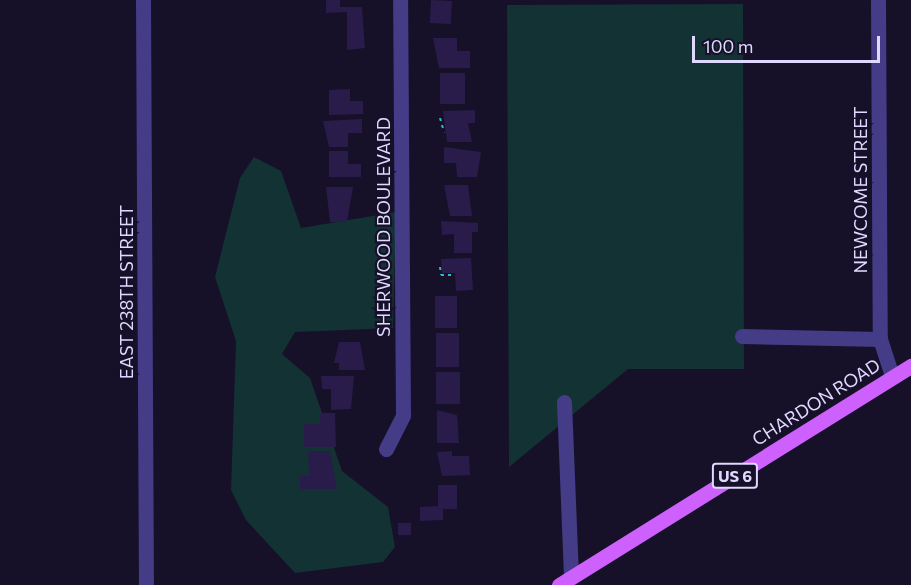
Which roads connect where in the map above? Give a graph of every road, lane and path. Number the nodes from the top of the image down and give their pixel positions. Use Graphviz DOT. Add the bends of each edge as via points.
graph roads {
  1 [pos="143,0"];
  2 [pos="400,0"];
  3 [pos="878,0"];
  4 [pos="440,118"];
  5 [pos="444,132"];
  6 [pos="440,267"];
  7 [pos="455,275"];
  8 [pos="742,336"];
  9 [pos="880,339"];
  10 [pos="911,366"];
  11 [pos="892,377"];
  12 [pos="564,402"];
  13 [pos="386,449"];
  14 [pos="565,581"];
  15 [pos="146,585"];
  1 -- 15 [label="street, EAST 238TH STREET"];
  2 -- 13 [label="street, SHERWOOD BOULEVARD" via="403,415"];
  3 -- 9 [label="street, NEWCOME STREET"];
  4 -- 5 [label="path"];
  6 -- 7 [label="path" via="441,275"];
  8 -- 9 [label="street"];
  9 -- 11 [label="street, NEWCOME STREET"];
  10 -- 11 [label="main road, CHARDON ROAD / US 6"];
  11 -- 14 [label="main road, CHARDON ROAD / US 6"];
  12 -- 14 [label="street"];
}
